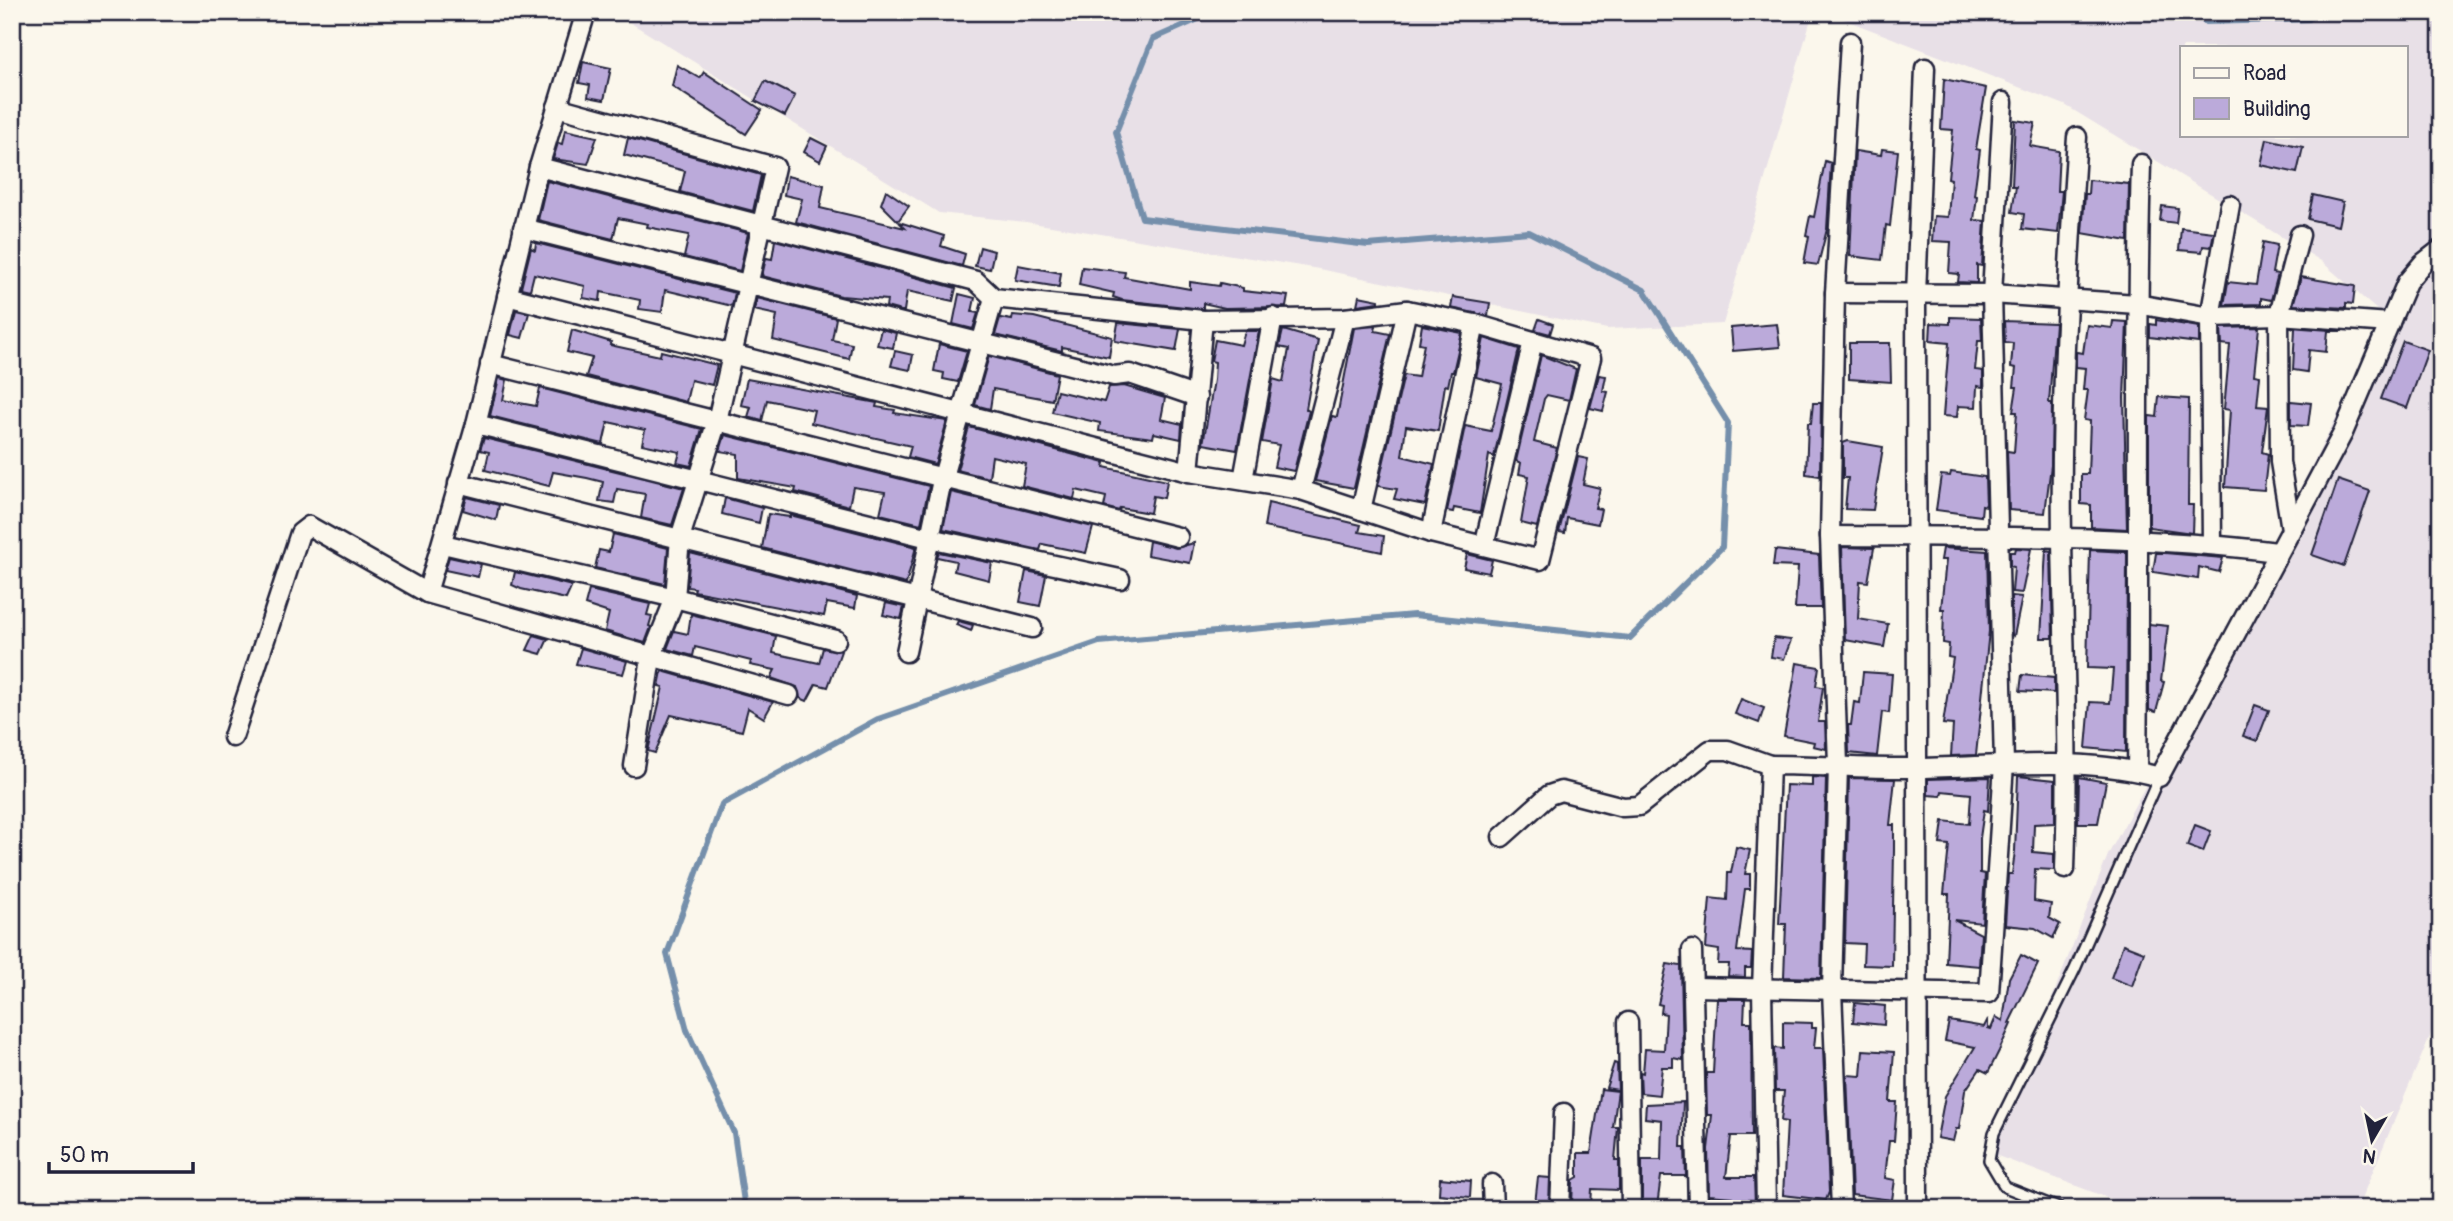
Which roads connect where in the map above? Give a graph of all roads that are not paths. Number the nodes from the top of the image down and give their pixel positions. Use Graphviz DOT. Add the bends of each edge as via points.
graph roads {
  1 [pos="586,12"];
  2 [pos="1850,42"];
  3 [pos="1925,68"];
  4 [pos="2003,102"];
  5 [pos="557,107"];
  6 [pos="2077,137"];
  7 [pos="2141,164"];
  8 [pos="539,167"];
  9 [pos="2230,205"];
  10 [pos="763,225"];
  11 [pos="523,228"];
  12 [pos="2300,235"];
  13 [pos="2441,249"];
  14 [pos="749,287"];
  15 [pos="1835,293"];
  16 [pos="1993,294"];
  17 [pos="1916,295"];
  18 [pos="507,296"];
  19 [pos="995,299"];
  20 [pos="2067,299"];
  21 [pos="2137,304"];
  22 [pos="1407,310"];
  23 [pos="2279,316"];
  24 [pos="1273,317"];
  25 [pos="2210,317"];
  26 [pos="1345,318"];
  27 [pos="1203,320"];
  28 [pos="2390,323"];
  29 [pos="1475,324"];
  30 [pos="1534,341"];
  31 [pos="980,343"];
  32 [pos="733,352"];
  33 [pos="490,364"];
  34 [pos="1197,397"];
  35 [pos="960,413"];
  36 [pos="717,421"];
  37 [pos="476,424"];
  38 [pos="1189,472"];
  39 [pos="699,478"];
  40 [pos="942,480"];
  41 [pos="1242,480"];
  42 [pos="458,484"];
  43 [pos="1301,490"];
  44 [pos="1361,510"];
  45 [pos="2291,528"];
  46 [pos="1431,533"];
  47 [pos="1830,536"];
  48 [pos="1999,536"];
  49 [pos="1178,537"];
  50 [pos="1915,537"];
  51 [pos="680,538"];
  52 [pos="929,538"];
  53 [pos="2062,538"];
  54 [pos="2140,543"];
  55 [pos="443,544"];
  56 [pos="2212,544"];
  57 [pos="1484,546"];
  58 [pos="2277,552"];
  59 [pos="1120,579"];
  60 [pos="427,593"];
  61 [pos="675,598"];
  62 [pos="919,599"];
  63 [pos="1032,628"];
  64 [pos="836,640"];
  65 [pos="906,652"];
  66 [pos="651,659"];
  67 [pos="789,695"];
  68 [pos="233,737"];
  69 [pos="2004,764"];
  70 [pos="1770,765"];
  71 [pos="1838,765"];
  72 [pos="634,766"];
  73 [pos="2069,766"];
  74 [pos="1919,768"];
  75 [pos="2137,771"];
  76 [pos="2159,777"];
  77 [pos="1502,837"];
  78 [pos="2065,869"];
  79 [pos="1692,950"];
  80 [pos="1694,987"];
  81 [pos="1762,989"];
  82 [pos="1832,990"];
  83 [pos="1919,990"];
  84 [pos="1628,1022"];
  85 [pos="1564,1113"];
  86 [pos="1492,1184"];
  87 [pos="1493,1209"];
  88 [pos="1560,1209"];
  89 [pos="1631,1209"];
  90 [pos="1698,1209"];
  91 [pos="1766,1209"];
  92 [pos="1840,1209"];
  93 [pos="1918,1209"];
  94 [pos="2061,1209"];
  1 -- 5 [label="street"];
  2 -- 15 [label="street"];
  3 -- 17 [label="street"];
  4 -- 16 [label="street"];
  5 -- 8 [label="street"];
  5 -- 10 [label="street" via="775,167"];
  6 -- 20 [label="street"];
  7 -- 21 [label="street"];
  8 -- 10 [label="street"];
  8 -- 11 [label="street"];
  9 -- 25 [label="street"];
  10 -- 14 [label="street"];
  10 -- 19 [label="street" via="976,281"];
  11 -- 14 [label="street"];
  11 -- 18 [label="street"];
  12 -- 23 [label="street"];
  13 -- 28 [label="street" via="2407,282"];
  14 -- 31 [label="street"];
  14 -- 32 [label="street"];
  15 -- 17 [label="street"];
  15 -- 47 [label="street"];
  16 -- 17 [label="street"];
  16 -- 20 [label="street"];
  16 -- 48 [label="street"];
  17 -- 50 [label="street"];
  18 -- 32 [label="street"];
  18 -- 33 [label="street"];
  19 -- 27 [label="street"];
  19 -- 31 [label="street"];
  20 -- 21 [label="street"];
  20 -- 53 [label="street"];
  21 -- 25 [label="street"];
  21 -- 54 [label="street"];
  22 -- 26 [label="street"];
  22 -- 29 [label="street"];
  22 -- 44 [label="street"];
  23 -- 25 [label="street"];
  23 -- 28 [label="street"];
  23 -- 45 [label="street" via="2280,462"];
  24 -- 26 [label="street"];
  24 -- 27 [label="street"];
  24 -- 41 [label="street"];
  25 -- 56 [label="street"];
  26 -- 43 [label="street"];
  27 -- 34 [label="street"];
  28 -- 45 [label="street" via="2343,433"];
  29 -- 30 [label="street"];
  29 -- 46 [label="street"];
  30 -- 57 [label="street"];
  30 -- 57 [label="street" via="1591,358 1539,560"];
  31 -- 34 [label="street" via="1114,376 1130,374"];
  31 -- 35 [label="street"];
  32 -- 35 [label="street"];
  32 -- 36 [label="street"];
  33 -- 36 [label="street"];
  33 -- 37 [label="street"];
  34 -- 38 [label="street"];
  35 -- 38 [label="street"];
  35 -- 40 [label="street"];
  36 -- 39 [label="street"];
  36 -- 40 [label="street"];
  37 -- 39 [label="street"];
  37 -- 42 [label="street"];
  38 -- 41 [label="street"];
  39 -- 51 [label="street"];
  39 -- 52 [label="street"];
  40 -- 49 [label="street"];
  40 -- 52 [label="street"];
  41 -- 43 [label="street"];
  42 -- 51 [label="street"];
  42 -- 55 [label="street"];
  43 -- 44 [label="street"];
  44 -- 46 [label="street"];
  45 -- 58 [label="street"];
  46 -- 57 [label="street"];
  47 -- 50 [label="street"];
  47 -- 71 [label="street"];
  48 -- 50 [label="street"];
  48 -- 53 [label="street"];
  48 -- 69 [label="street"];
  50 -- 74 [label="street"];
  51 -- 61 [label="street"];
  51 -- 62 [label="street"];
  52 -- 59 [label="street"];
  52 -- 62 [label="street"];
  53 -- 54 [label="street"];
  53 -- 73 [label="street"];
  54 -- 56 [label="street"];
  54 -- 75 [label="street"];
  55 -- 60 [label="street"];
  55 -- 61 [label="street"];
  56 -- 58 [label="street"];
  58 -- 76 [label="street"];
  60 -- 66 [label="street"];
  60 -- 68 [label="street" via="315,526 304,528"];
  61 -- 64 [label="street"];
  61 -- 66 [label="street"];
  62 -- 63 [label="street"];
  62 -- 65 [label="street"];
  66 -- 67 [label="street"];
  66 -- 72 [label="street"];
  69 -- 73 [label="street"];
  69 -- 74 [label="street"];
  69 -- 83 [label="street" via="1989,993"];
  70 -- 71 [label="street"];
  70 -- 77 [label="street" via="1728,750 1710,750 1639,806 1623,807 1560,791 1549,795"];
  70 -- 81 [label="street"];
  71 -- 74 [label="street"];
  71 -- 82 [label="street"];
  73 -- 75 [label="street"];
  73 -- 78 [label="street"];
  74 -- 83 [label="street"];
  75 -- 76 [label="street"];
  76 -- 94 [label="lane" via="2075,969 1994,1133 1989,1160 2005,1187"];
  79 -- 80 [label="street"];
  80 -- 81 [label="street"];
  80 -- 90 [label="street"];
  81 -- 82 [label="street"];
  81 -- 91 [label="street"];
  82 -- 83 [label="street"];
  82 -- 92 [label="street"];
  83 -- 93 [label="street"];
  84 -- 89 [label="street"];
  85 -- 88 [label="street"];
  86 -- 87 [label="street"];
}
